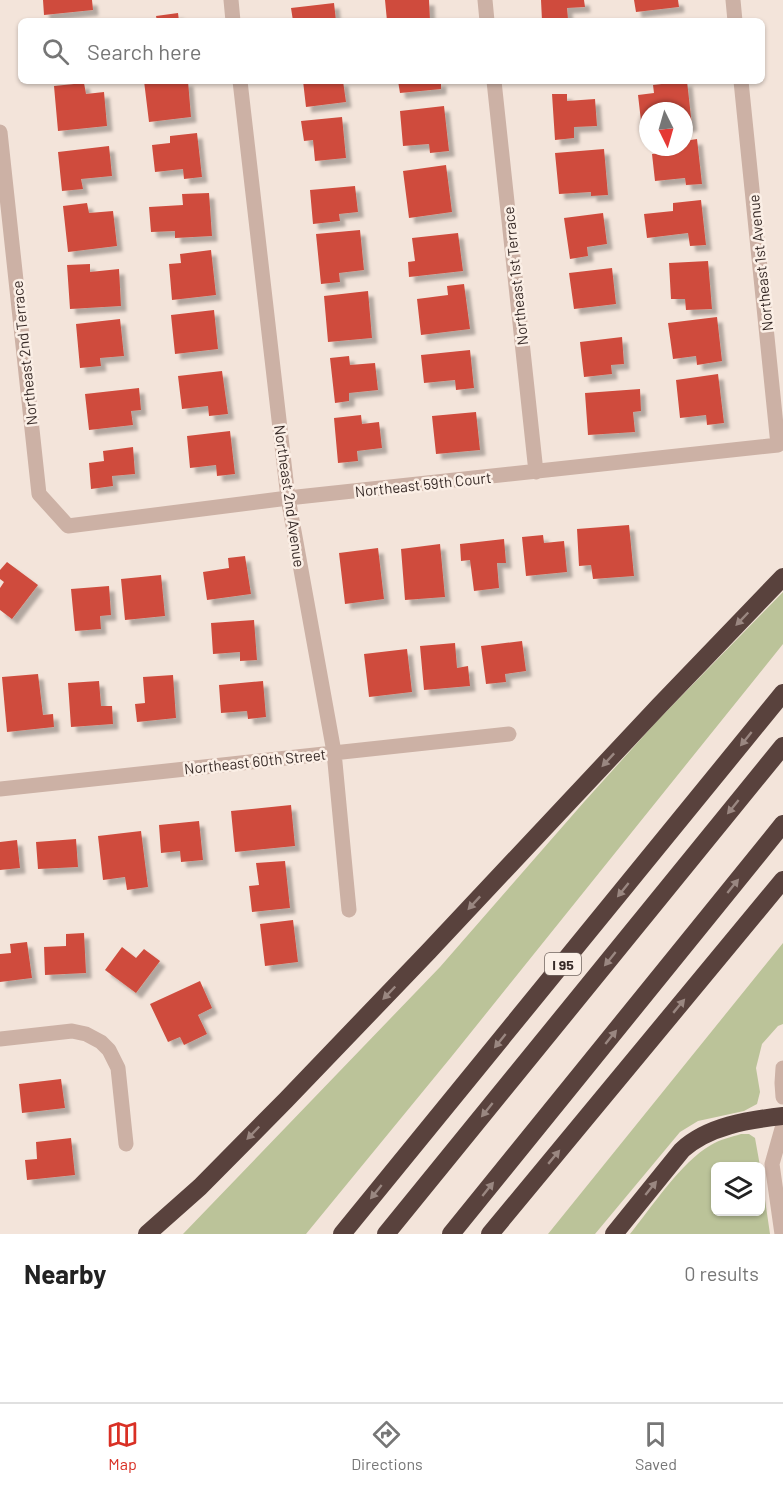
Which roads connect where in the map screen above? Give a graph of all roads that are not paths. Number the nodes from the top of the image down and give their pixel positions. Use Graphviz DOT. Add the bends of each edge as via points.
graph roads {
  1 [pos="231,0"];
  2 [pos="485,0"];
  3 [pos="733,0"];
  4 [pos="233,18"];
  5 [pos="487,18"];
  6 [pos="735,18"];
  7 [pos="240,84"];
  8 [pos="494,84"];
  9 [pos="741,84"];
  10 [pos="0,132"];
  11 [pos="778,445"];
  12 [pos="537,471"];
  13 [pos="288,498"];
  14 [pos="68,526"];
  15 [pos="783,577"];
  16 [pos="783,693"];
  17 [pos="509,734"];
  18 [pos="783,746"];
  19 [pos="334,753"];
  20 [pos="0,789"];
  21 [pos="783,824"];
  22 [pos="783,880"];
  23 [pos="350,910"];
  24 [pos="0,1039"];
  25 [pos="783,1068"];
  26 [pos="783,1097"];
  27 [pos="783,1116"];
  28 [pos="783,1125"];
  29 [pos="126,1144"];
  30 [pos="200,1187"];
  31 [pos="147,1234"];
  32 [pos="164,1234"];
  33 [pos="342,1234"];
  34 [pos="387,1234"];
  35 [pos="451,1234"];
  36 [pos="490,1234"];
  37 [pos="614,1234"];
  38 [pos="782,1234"];
  1 -- 4 [label="street"];
  2 -- 5 [label="street"];
  3 -- 6 [label="street"];
  7 -- 13 [label="street, Northeast 2nd Avenue"];
  8 -- 12 [label="street, Northeast 1st Terrace"];
  9 -- 11 [label="street, Northeast 1st Avenue"];
  10 -- 14 [label="street, Northeast 2nd Terrace" via="39,494"];
  11 -- 12 [label="street, Northeast 59th Court"];
  12 -- 13 [label="street, Northeast 59th Court"];
  13 -- 14 [label="street, Northeast 59th Court"];
  13 -- 19 [label="street, Northeast 2nd Avenue"];
  15 -- 30 [label="highway, one-way"];
  16 -- 33 [label="highway, I 95, one-way"];
  17 -- 19 [label="street, Northeast 60th Street"];
  18 -- 34 [label="highway, one-way"];
  19 -- 20 [label="street, Northeast 60th Street"];
  19 -- 23 [label="street, Northeast 2nd Avenue"];
  35 -- 21 [label="highway, one-way"];
  36 -- 22 [label="highway, one-way"];
  24 -- 29 [label="street" via="72,1031 101,1042 118,1068"];
  25 -- 26 [label="street"];
  37 -- 27 [label="highway, one-way" via="690,1142 731,1125"];
  28 -- 38 [label="street" via="772,1164"];
  30 -- 31 [label="highway"];
  30 -- 32 [label="highway"];
}
